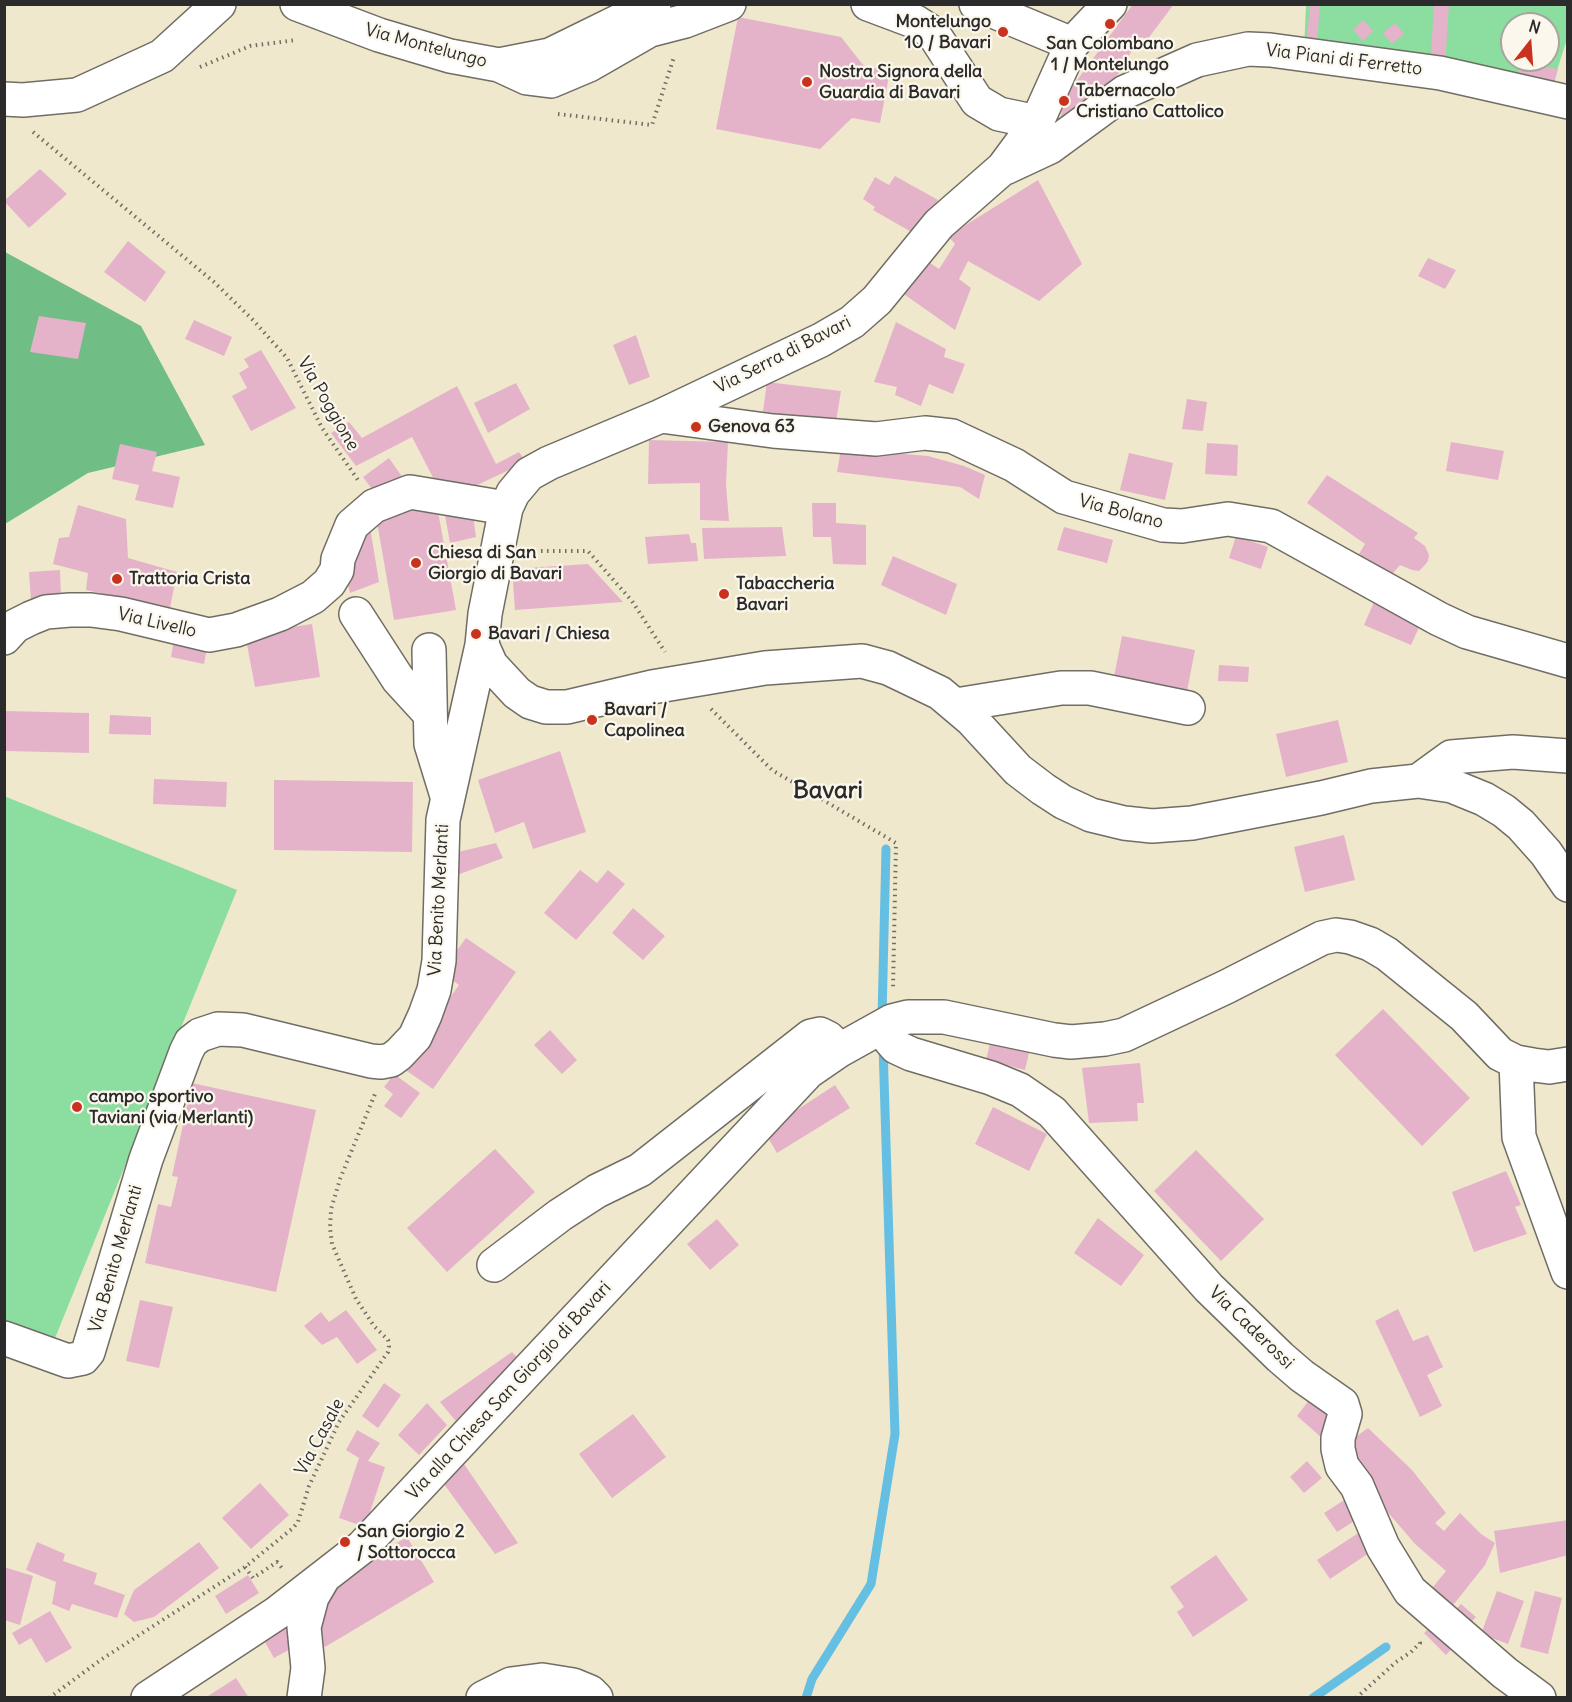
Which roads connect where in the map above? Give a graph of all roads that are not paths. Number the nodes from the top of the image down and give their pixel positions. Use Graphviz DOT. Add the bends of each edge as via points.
graph roads {
  1 [pos="219,4"];
  2 [pos="297,4"];
  3 [pos="654,4"];
  4 [pos="729,4"];
  5 [pos="868,4"];
  6 [pos="976,4"];
  7 [pos="1110,4"];
  8 [pos="1072,44"];
  9 [pos="499,65"];
  10 [pos="4,99"];
  11 [pos="1568,102"];
  12 [pos="1037,122"];
  13 [pos="1003,168"];
  14 [pos="661,416"];
  15 [pos="506,508"];
  16 [pos="356,614"];
  17 [pos="4,638"];
  18 [pos="482,645"];
  19 [pos="429,650"];
  20 [pos="1568,661"];
  21 [pos="956,705"];
  22 [pos="1188,708"];
  23 [pos="430,714"];
  24 [pos="1568,756"];
  25 [pos="1418,781"];
  26 [pos="448,798"];
  27 [pos="1568,885"];
  28 [pos="892,1021"];
  29 [pos="840,1050"];
  30 [pos="1516,1062"];
  31 [pos="1568,1064"];
  32 [pos="494,1265"];
  33 [pos="1568,1272"];
  34 [pos="4,1338"];
  35 [pos="325,1576"];
  36 [pos="148,1698"];
  37 [pos="304,1698"];
  38 [pos="483,1698"];
  39 [pos="596,1698"];
  40 [pos="1539,1698"];
  1 -- 10 [label="street" via="162,56 77,94"];
  2 -- 9 [label="street, Via Montelungo" via="379,35 450,56"];
  3 -- 9 [label="street, Via Montelungo" via="550,55"];
  4 -- 9 [label="street" via="650,30 589,65 551,81 527,78"];
  5 -- 12 [label="street" via="916,22 933,33 977,100 999,114"];
  6 -- 8 [label="street"];
  7 -- 8 [label="street, Via Serra di Bavari"];
  8 -- 12 [label="street, Via Serra di Bavari"];
  11 -- 13 [label="street, Via Piani di Ferretto" via="1440,73 1248,49 1197,60 1125,92 1050,147"];
  12 -- 13 [label="street, Via Serra di Bavari"];
  13 -- 14 [label="street, Via Serra di Bavari" via="939,224 878,300 852,322"];
  14 -- 15 [label="street, Via Serra di Bavari" via="529,474"];
  14 -- 20 [label="street, Via Bolano" via="773,431 876,439 925,433 952,436 1014,465 1075,501 1162,525 1228,519 1271,526 1467,632"];
  15 -- 17 [label="street, Via Livello" via="410,492 374,506 352,525 338,570 329,583 313,597 280,614 236,630 209,635 121,614 70,610 31,618 15,626"];
  15 -- 18 [label="street, Via Serra di Bavari"];
  16 -- 23 [label="street" via="398,679"];
  18 -- 21 [label="street" via="491,665 517,693 546,707 567,707 652,687 765,668 862,661 914,679"];
  18 -- 26 [label="street, Via Benito Merlanti"];
  19 -- 23 [label="street"];
  21 -- 22 [label="street" via="1061,688 1090,688"];
  21 -- 25 [label="street" via="1018,770 1042,789 1091,815 1124,823 1192,823 1371,786"];
  23 -- 26 [label="street" via="431,744"];
  24 -- 25 [label="street" via="1513,752 1451,757"];
  25 -- 27 [label="street" via="1452,786 1504,811 1546,853"];
  26 -- 34 [label="street, Via Benito Merlanti" via="442,820 439,961 434,990 415,1037 391,1060 371,1061 243,1030 218,1029 200,1035 186,1052 146,1159 88,1352 83,1358 68,1361"];
  28 -- 29 [label="street, Via alla Chiesa San Giorgio di Bavari"];
  28 -- 30 [label="street, Via alla Chiesa San Giorgio di Bavari" via="944,1017 1054,1040 1106,1039 1124,1035 1322,938 1336,935 1370,944 1387,954 1464,1016 1500,1054"];
  28 -- 40 [label="street, Via Caderossi" via="890,1040 896,1047 1020,1090 1052,1112 1209,1288 1280,1357 1342,1404 1345,1414 1338,1438 1342,1466 1357,1486 1383,1547 1410,1591"];
  29 -- 32 [label="street" via="820,1034 811,1036 640,1170 560,1215"];
  29 -- 35 [label="street, Via alla Chiesa San Giorgio di Bavari" via="808,1072 362,1547"];
  30 -- 31 [label="street, Via alla Chiesa San Giorgio di Bavari" via="1549,1067"];
  30 -- 33 [label="street" via="1519,1137"];
  35 -- 36 [label="street, Via alla Chiesa San Giorgio di Bavari" via="277,1613"];
  35 -- 37 [label="street" via="312,1597 304,1627 308,1668"];
  38 -- 39 [label="street" via="511,1684 542,1680 573,1686"];
}
